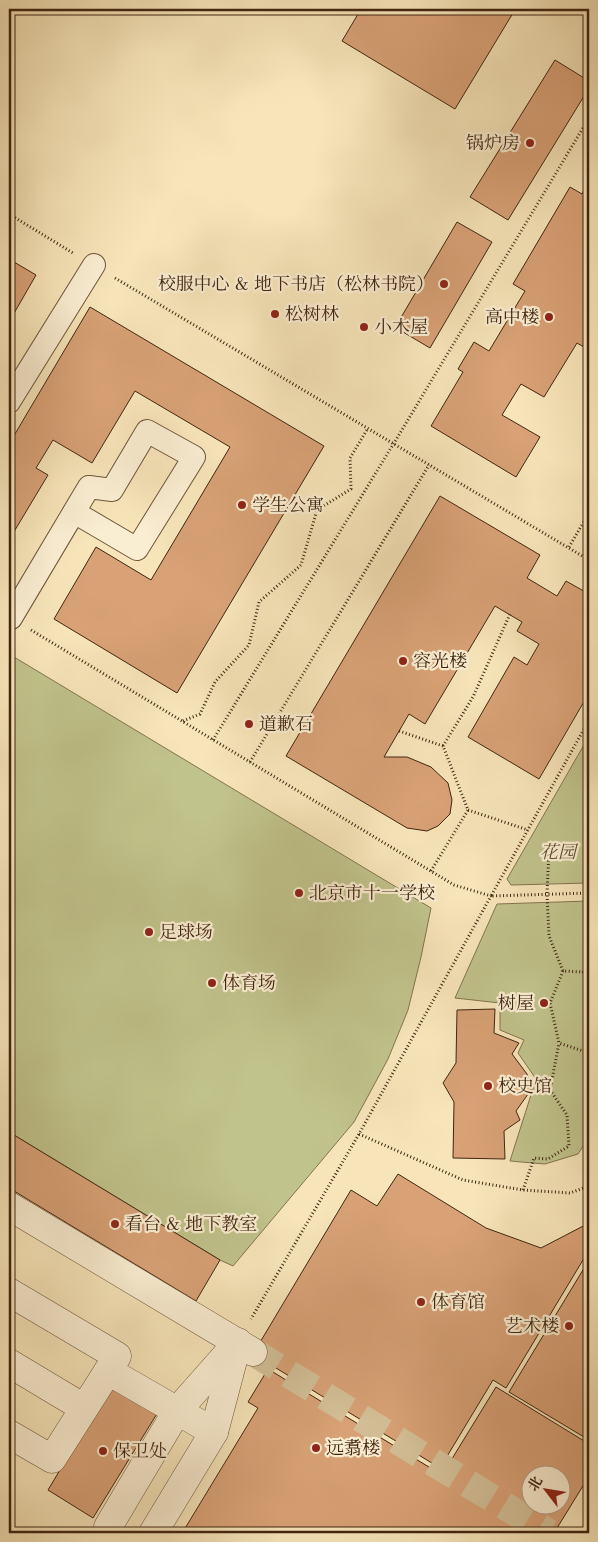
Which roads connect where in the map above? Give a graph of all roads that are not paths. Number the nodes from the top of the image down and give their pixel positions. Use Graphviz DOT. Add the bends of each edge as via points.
graph roads {
  1 [pos="94,265"];
  2 [pos="9,402"];
  3 [pos="74,512"];
  4 [pos="11,618"];
  5 [pos="9,1206"];
  6 [pos="9,1292"];
  7 [pos="245,1347"];
  8 [pos="9,1362"];
  9 [pos="108,1370"];
  10 [pos="84,1408"];
  11 [pos="177,1411"];
  12 [pos="214,1432"];
  13 [pos="9,1434"];
  14 [pos="108,1533"];
  15 [pos="153,1533"];
  1 -- 2 [label="street"];
  3 -- 3 [label="street" via="137,549 194,457 148,431 112,490 89,487"];
  3 -- 4 [label="street"];
  5 -- 7 [label="street"];
  6 -- 9 [label="street" via="116,1356"];
  7 -- 11 [label="street"];
  7 -- 12 [label="street"];
  8 -- 10 [label="street"];
  9 -- 10 [label="street"];
  9 -- 11 [label="street"];
  10 -- 13 [label="street" via="52,1459"];
  11 -- 12 [label="street"];
  11 -- 14 [label="street" via="108,1527"];
  12 -- 15 [label="street"];
}
